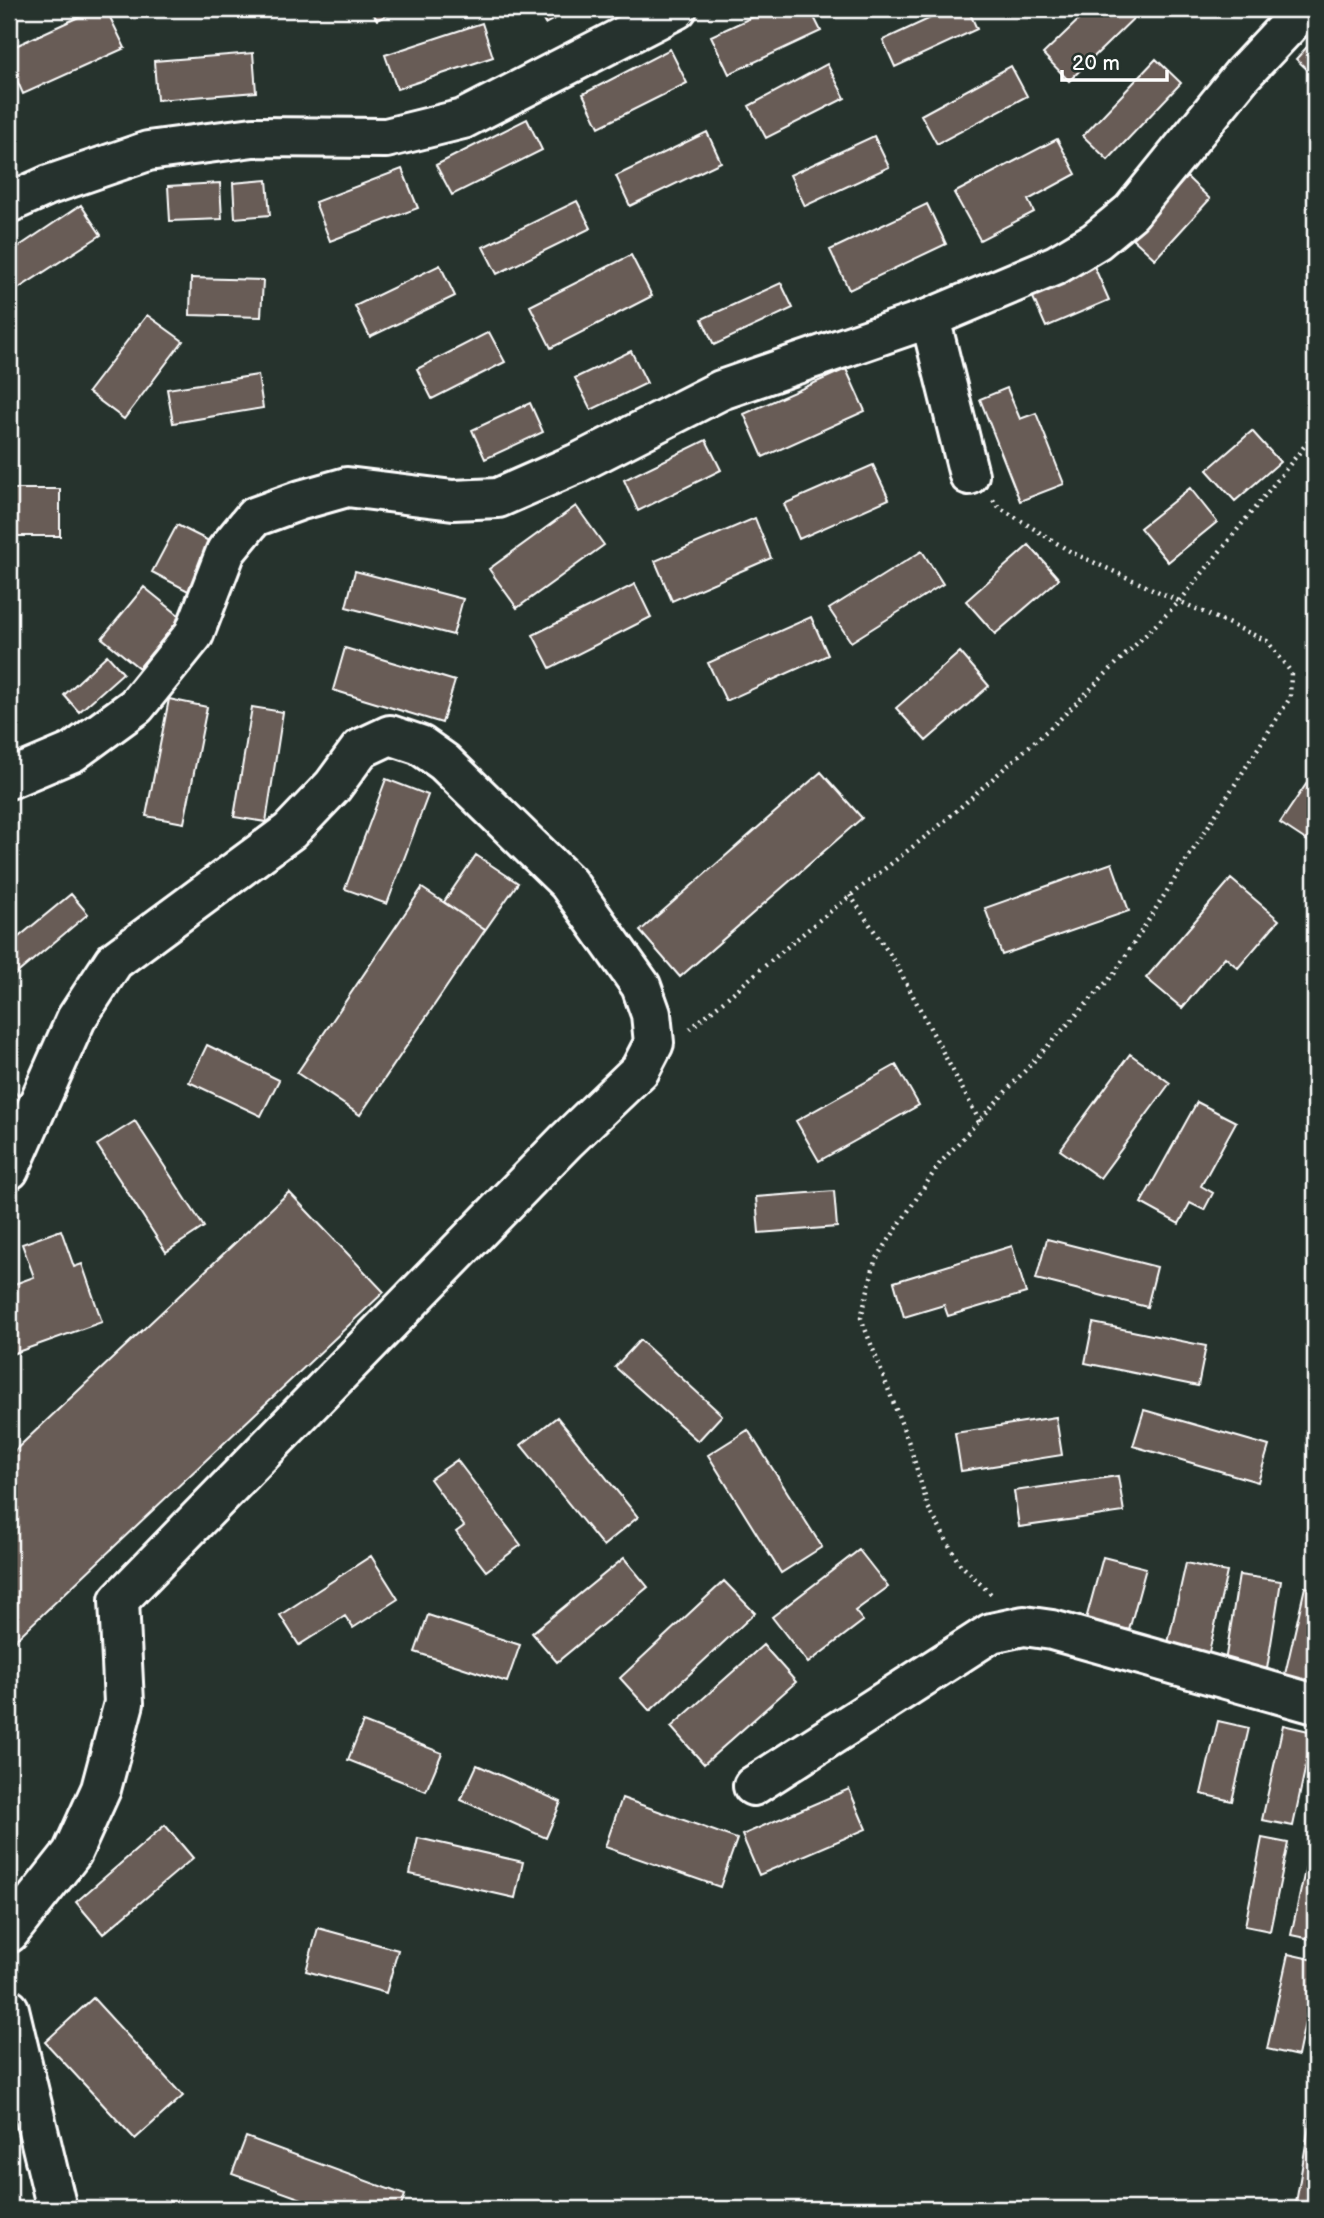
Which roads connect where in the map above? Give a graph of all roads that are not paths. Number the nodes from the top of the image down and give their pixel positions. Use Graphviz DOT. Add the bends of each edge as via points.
graph roads {
  1 [pos="677,9"];
  2 [pos="1304,9"];
  3 [pos="9,204"];
  4 [pos="930,318"];
  5 [pos="970,475"];
  6 [pos="9,779"];
  7 [pos="9,1170"];
  8 [pos="1315,1704"];
  9 [pos="753,1786"];
  10 [pos="9,1933"];
  11 [pos="9,2009"];
  12 [pos="57,2209"];
  1 -- 3 [label="street" via="463,119 386,138 253,137 148,151 48,184"];
  2 -- 4 [label="street" via="1242,75 1131,212 1096,242 1056,265"];
  4 -- 5 [label="street"];
  4 -- 6 [label="street" via="721,390 498,498 453,500 347,487 254,517 226,551 194,634 136,706 73,752"];
  7 -- 10 [label="street" via="75,1019 114,961 290,831 360,749 390,736 420,745 444,762 568,883 640,986 651,1014 654,1043 640,1070 119,1600 124,1703 101,1789 72,1853"];
  8 -- 9 [label="street" via="1024,1626 991,1633"];
  11 -- 12 [label="street"];
}
